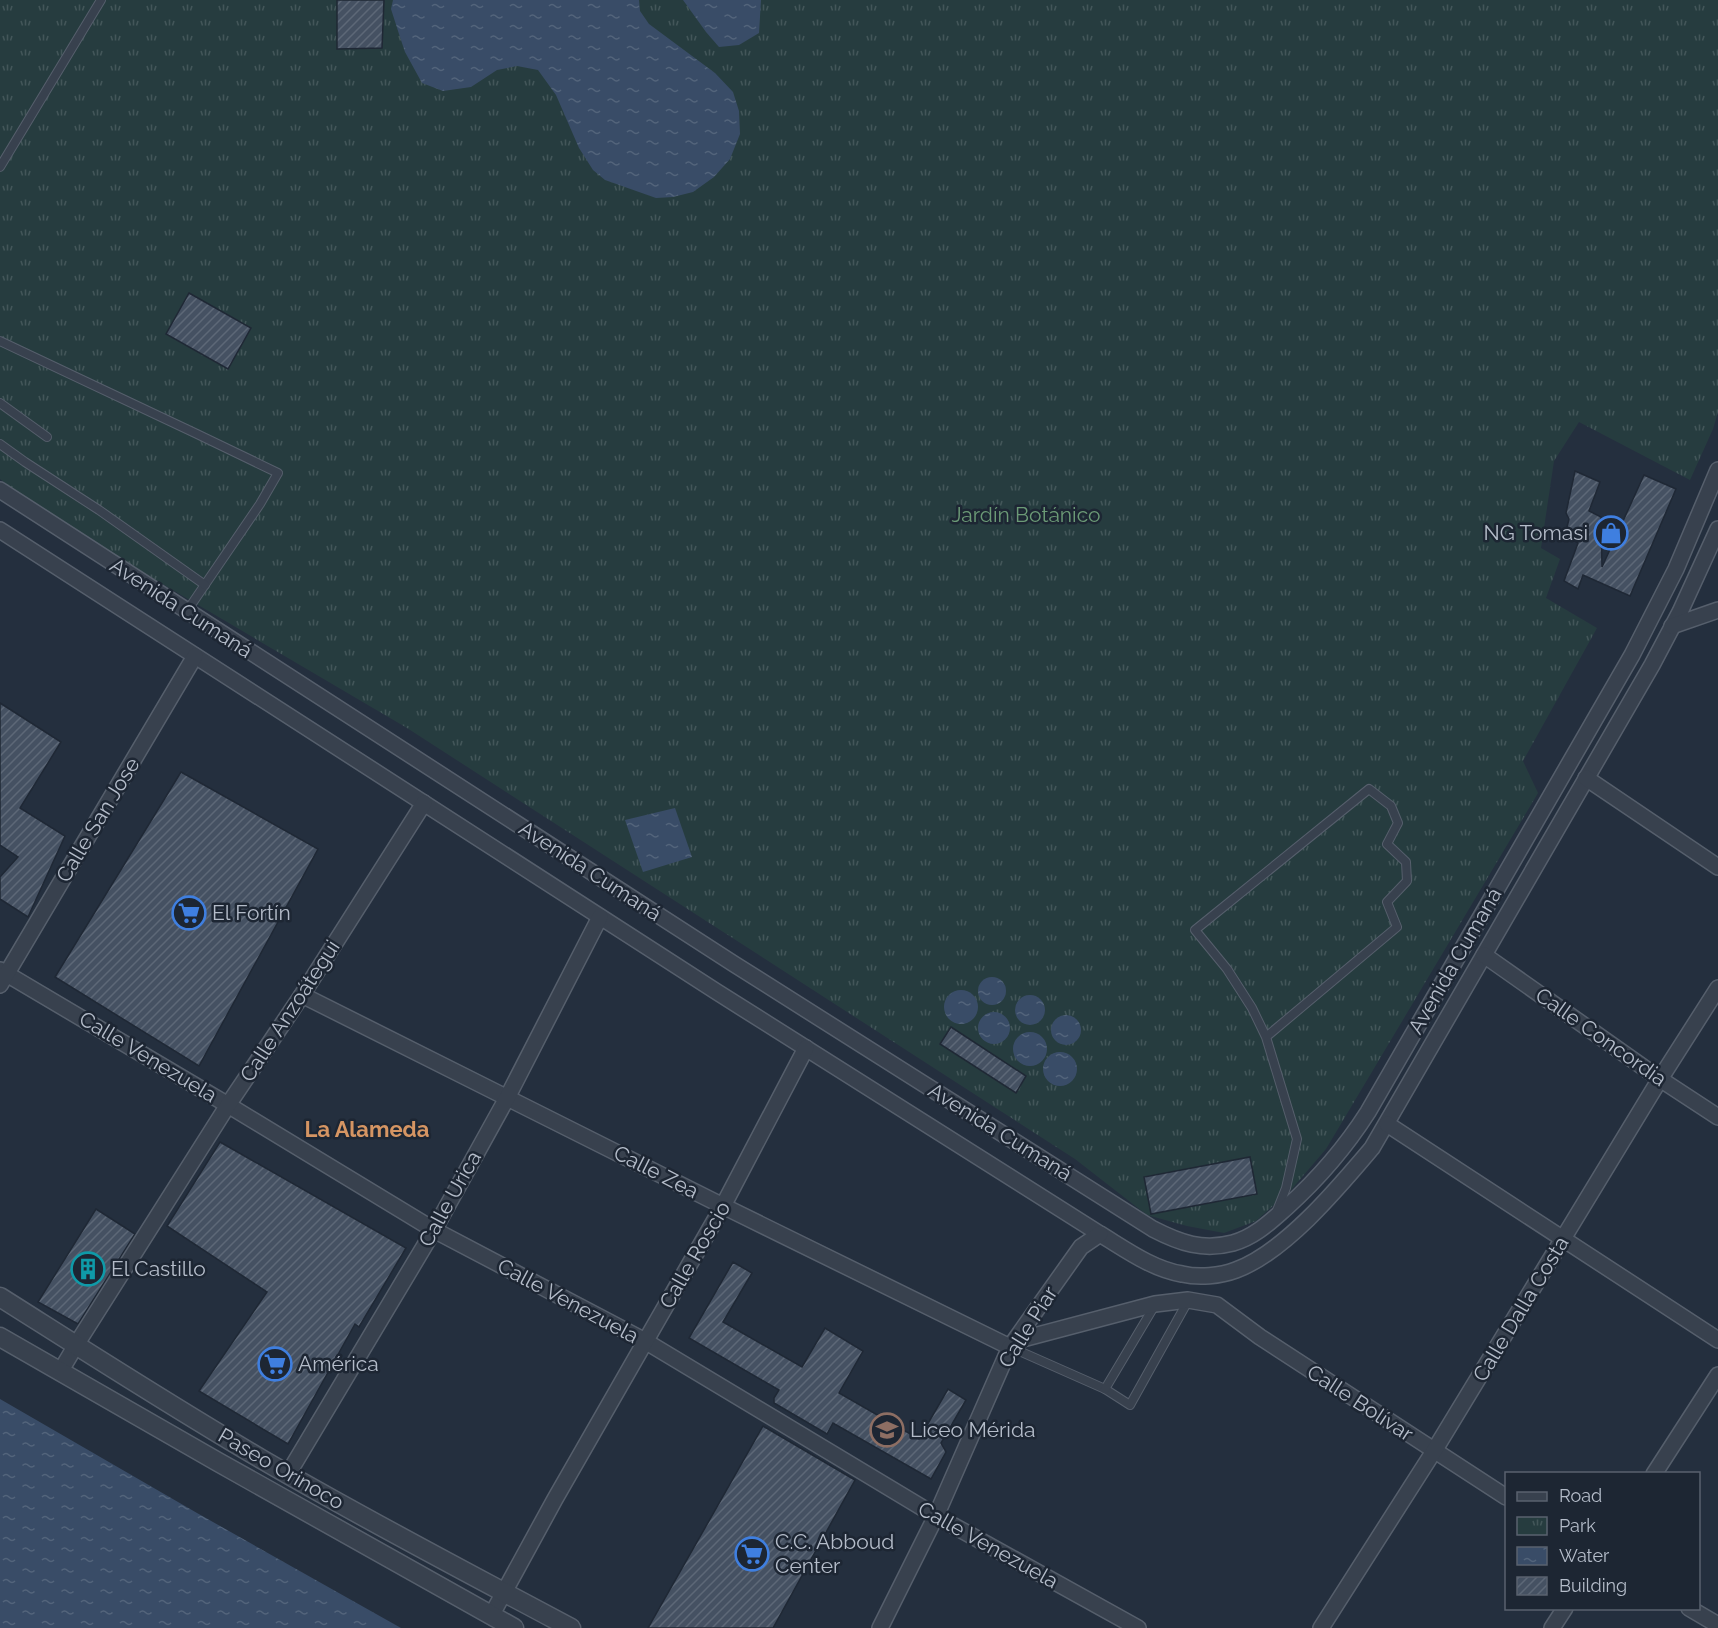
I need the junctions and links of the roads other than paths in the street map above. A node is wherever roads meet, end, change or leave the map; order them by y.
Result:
1 (101, 0) edge
2 (0, 167) edge
3 (0, 341) edge
4 (0, 403) edge
5 (47, 437) dead end
6 (0, 444) edge
7 (1718, 470) edge
8 (0, 490) edge
9 (1718, 529) edge
10 (0, 530) edge
11 (1714, 549) edge
12 (205, 585) junction
13 (1718, 610) edge
14 (187, 611) junction
15 (1672, 626) junction
16 (195, 656) junction
17 (1586, 778) junction
18 (424, 803) junction
19 (1718, 867) edge
20 (600, 916) junction
21 (1484, 955) junction
22 (2, 976) edge
23 (1718, 988) edge
24 (302, 995) junction
25 (1266, 1037) junction
26 (806, 1048) junction
27 (1660, 1079) junction
28 (507, 1098) junction
29 (228, 1105) junction
30 (1718, 1117) edge
31 (1387, 1124) junction
32 (723, 1206) junction
33 (1273, 1219) junction
34 (434, 1230) junction
35 (1100, 1234) junction
36 (1563, 1239) junction
37 (0, 1297) edge
38 (1188, 1300) junction
39 (1155, 1304) junction
40 (0, 1337) edge
41 (1718, 1340) edge
42 (645, 1341) junction
43 (1013, 1344) junction
44 (76, 1345) junction
45 (60, 1372) junction
46 (1718, 1375) edge
47 (1105, 1389) junction
48 (1434, 1451) junction
49 (1655, 1472) edge
50 (288, 1474) junction
51 (1505, 1496) edge
52 (936, 1516) junction
53 (505, 1593) junction
54 (1564, 1610) edge
55 (1692, 1610) edge
56 (491, 1616) junction
57 (1718, 1625) edge
58 (513, 1628) edge
59 (571, 1628) edge
60 (880, 1628) edge
61 (1138, 1628) edge
62 (1322, 1628) edge
63 (1552, 1628) edge

1 - 2 lane
3 - 12 lane
4 - 5 lane
6 - 12 lane
7 - 33 street, Avenida Cumaná
8 - 14 street, Avenida Cumaná
9 - 11 street, Avenida Cumaná
10 - 16 street, Avenida Cumaná
11 - 15 street, Avenida Cumaná
12 - 14 lane
13 - 15 street
14 - 33 street, Avenida Cumaná
15 - 17 street, Avenida Cumaná
16 - 18 street, Avenida Cumaná
16 - 22 street, Calle San Jose
17 - 19 street
17 - 21 street, Avenida Cumaná
18 - 20 street, Avenida Cumaná
18 - 24 street, Calle Anzoátegui
20 - 26 street, Avenida Cumaná
20 - 28 street, Calle Urica
21 - 27 street, Calle Concordia
21 - 31 street, Avenida Cumaná
22 - 29 street, Calle Venezuela
23 - 27 street, Calle Dalla Costa
24 - 28 street, Calle Zea
24 - 29 street, Calle Anzoátegui
25 - 25 lane
25 - 33 lane
26 - 32 street, Calle Roscio
26 - 35 street, Avenida Cumaná
27 - 30 street, Calle Concordia
27 - 36 street, Calle Dalla Costa
28 - 32 street, Calle Zea
28 - 34 street, Calle Urica
29 - 34 street, Calle Venezuela
29 - 44 street, Calle Anzoátegui
31 - 35 street, Avenida Cumaná
31 - 36 street
32 - 42 street, Calle Roscio
32 - 43 street, Calle Zea
34 - 42 street, Calle Venezuela
34 - 50 street, Calle Urica
35 - 43 street, Calle Piar
36 - 41 street
36 - 48 street, Calle Dalla Costa
37 - 44 street, Paseo Orinoco
38 - 39 street
38 - 47 lane
38 - 48 street, Calle Bolívar
39 - 43 street
39 - 47 lane
40 - 45 street, Paseo Orinoco
42 - 52 street, Calle Venezuela
42 - 53 street, Calle Roscio
43 - 47 lane
43 - 52 street, Calle Piar
44 - 45 street, Calle Anzoátegui
44 - 50 street, Paseo Orinoco
45 - 56 street, Paseo Orinoco
46 - 49 street
48 - 51 street, Calle Bolívar
48 - 62 street, Calle Dalla Costa
50 - 53 street, Paseo Orinoco
52 - 60 street, Calle Piar
52 - 61 street, Calle Venezuela
53 - 56 street, Calle Roscio
53 - 59 street, Paseo Orinoco
54 - 63 street
55 - 57 street
56 - 58 street, Paseo Orinoco

